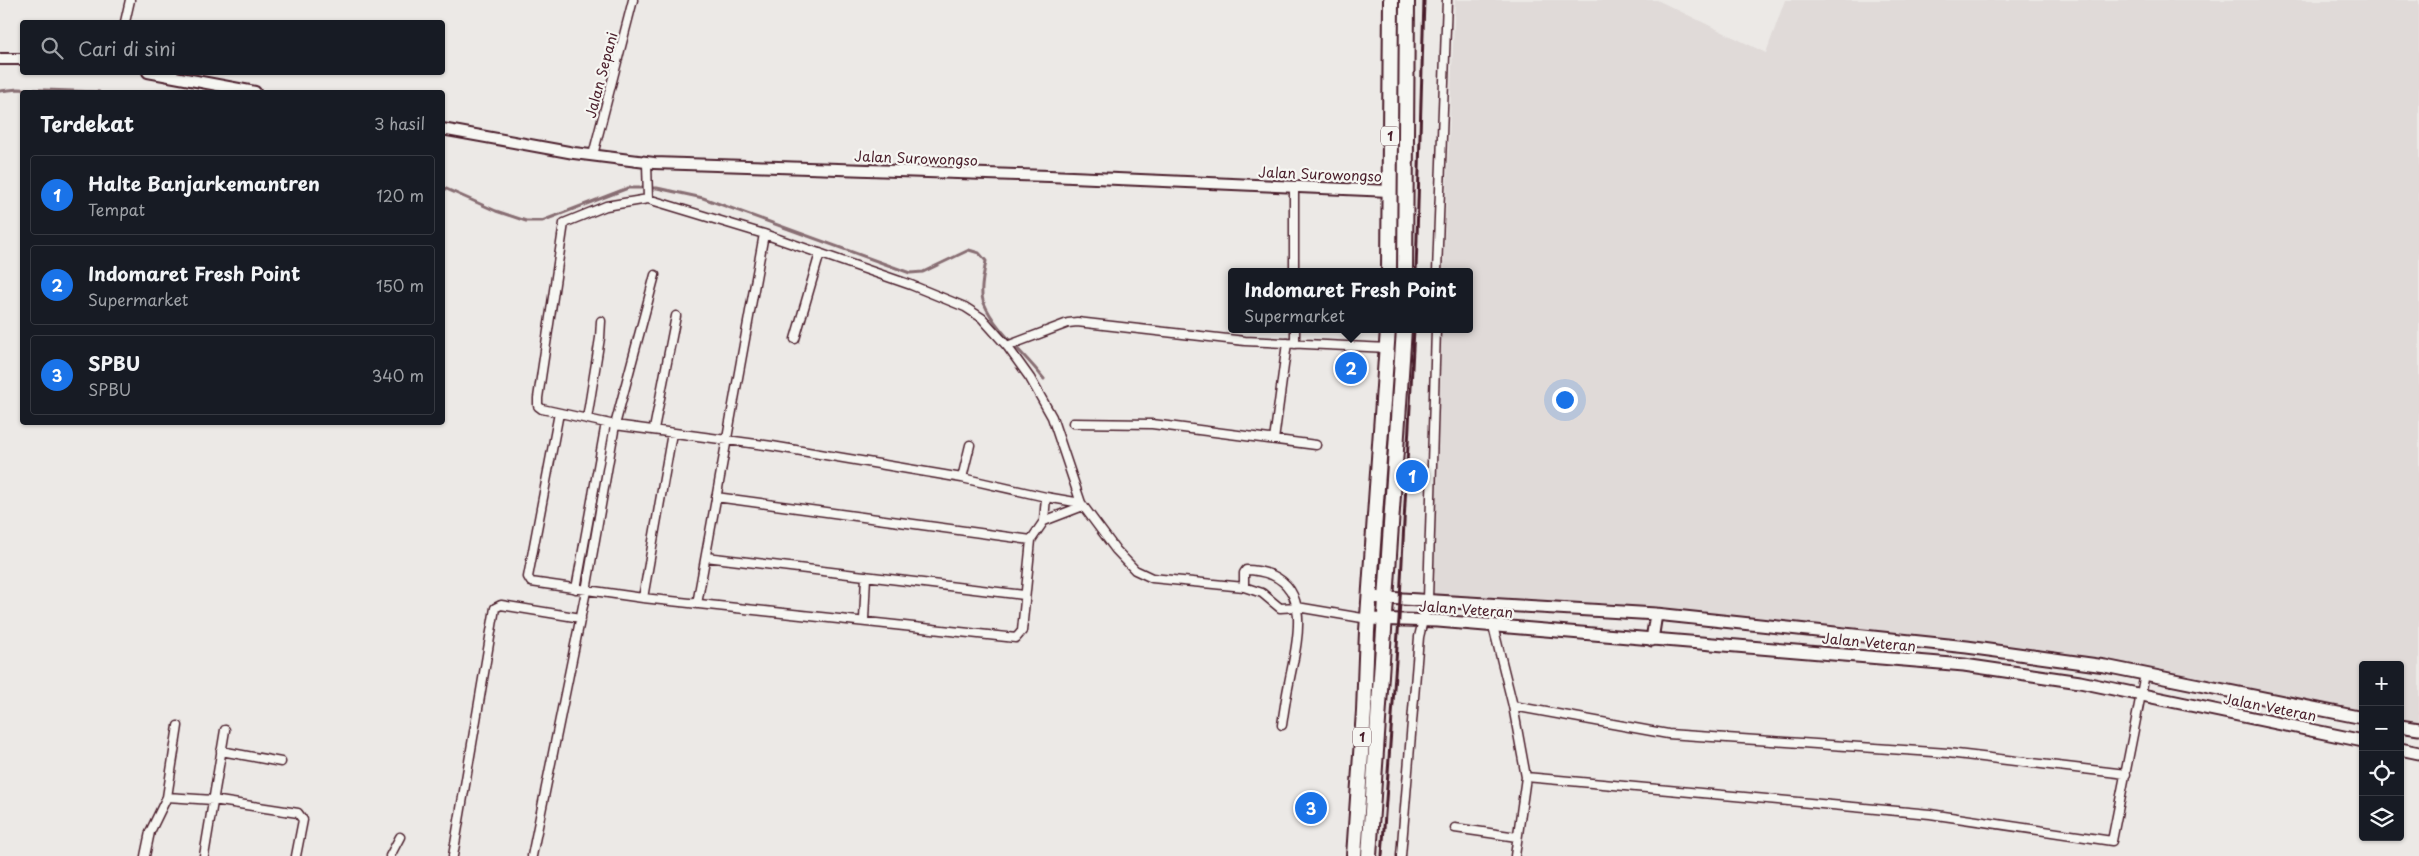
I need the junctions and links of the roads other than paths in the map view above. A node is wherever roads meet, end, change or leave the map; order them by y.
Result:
1 (130, 0) edge
2 (633, 0) edge
3 (1391, 0) edge
4 (1407, 0) edge
5 (1447, 0) edge
6 (125, 20) edge
7 (0, 59) edge
8 (20, 59) edge
9 (164, 75) edge
10 (244, 90) edge
11 (445, 130) edge
12 (592, 155) junction
13 (647, 162) junction
14 (1294, 187) junction
15 (1390, 191) junction
16 (647, 196) junction
17 (764, 234) junction
18 (820, 253) junction
19 (1294, 268) edge
20 (1389, 268) edge
21 (1405, 268) edge
22 (1437, 268) edge
23 (655, 275) dead end
24 (676, 316) dead end
25 (601, 321) dead end
26 (1294, 333) edge
27 (1388, 333) edge
28 (1404, 333) edge
29 (1436, 333) edge
30 (795, 339) dead end
31 (1291, 344) junction
32 (1008, 345) junction
33 (1388, 348) junction
34 (559, 413) junction
35 (587, 419) junction
36 (606, 423) junction
37 (1073, 423) dead end
38 (615, 425) junction
39 (654, 429) junction
40 (672, 433) junction
41 (727, 440) junction
42 (1274, 440) junction
43 (1316, 445) dead end
44 (970, 446) dead end
45 (962, 478) junction
46 (716, 497) junction
47 (1046, 498) junction
48 (1082, 504) junction
49 (1044, 522) junction
50 (1030, 540) junction
51 (706, 557) junction
52 (866, 576) junction
53 (1244, 585) junction
54 (576, 589) junction
55 (586, 591) junction
56 (1024, 595) junction
57 (1369, 597) junction
58 (643, 598) junction
59 (1386, 598) junction
60 (1428, 599) junction
61 (1293, 603) junction
62 (697, 604) junction
63 (1656, 614) junction
64 (581, 618) junction
65 (1368, 619) junction
66 (1384, 619) junction
67 (864, 620) junction
68 (1424, 620) junction
69 (1493, 626) junction
70 (1652, 640) junction
71 (2145, 674) junction
72 (2142, 696) junction
73 (1513, 706) junction
74 (2359, 717) edge
75 (1282, 725) dead end
76 (178, 726) dead end
77 (2404, 727) edge
78 (225, 730) dead end
79 (2419, 730) edge
80 (2359, 740) edge
81 (2404, 750) edge
82 (220, 751) junction
83 (2419, 753) edge
84 (281, 762) dead end
85 (2126, 774) junction
86 (1526, 777) junction
87 (167, 797) junction
88 (212, 800) junction
89 (1455, 828) dead end
90 (400, 837) dead end
91 (1517, 837) junction
92 (145, 856) edge
93 (204, 856) edge
94 (296, 856) edge
95 (390, 856) edge
96 (453, 856) edge
97 (532, 856) edge
98 (1354, 856) edge
99 (1368, 856) edge
100 (1402, 856) edge
101 (1515, 856) edge

1 - 6 street
2 - 12 street, Jalan Sepani
3 - 15 highway, 1
4 - 21 highway, 1
5 - 22 street
7 - 8 street
9 - 10 street
11 - 12 street, Jalan Surowongso
12 - 13 street, Jalan Surowongso
13 - 14 street, Jalan Surowongso
13 - 16 street
14 - 15 street, Jalan Surowongso
14 - 19 street
15 - 20 highway, 1
16 - 17 street
16 - 34 street
17 - 18 street
17 - 41 street
18 - 30 street
18 - 32 street
23 - 38 street
24 - 39 street
25 - 35 street
26 - 31 street
27 - 33 highway, 1
28 - 59 highway, 1
29 - 60 street
31 - 32 street
31 - 33 street
31 - 42 street
32 - 48 street
33 - 57 highway, 1
34 - 35 street
34 - 54 street
35 - 36 street
36 - 38 street
36 - 54 street
37 - 42 street
38 - 39 street
38 - 55 street
39 - 40 street
40 - 41 street
40 - 58 street
41 - 45 street
41 - 46 street
42 - 43 street
44 - 45 street
45 - 47 street
46 - 50 street
46 - 51 street
47 - 48 street
47 - 49 street
48 - 49 street
48 - 53 street
49 - 50 street
50 - 56 street
51 - 52 street
51 - 62 street
52 - 56 street
52 - 67 street
53 - 61 street
53 - 61 street
54 - 55 street
55 - 58 street
55 - 64 street
56 - 67 street
57 - 59 main road, Jalan Veteran
57 - 65 highway, 1
58 - 62 street
59 - 60 main road, Jalan Veteran
59 - 66 highway, 1
60 - 63 main road, Jalan Veteran
60 - 68 street
61 - 65 street
61 - 75 street
62 - 67 street
63 - 70 main road
63 - 71 main road, Jalan Veteran
64 - 96 street
64 - 97 street
65 - 66 main road, Jalan Veteran
65 - 98 highway, 1
66 - 68 main road, Jalan Veteran
66 - 99 highway, 1
68 - 69 main road, Jalan Veteran
68 - 100 street
69 - 70 main road, Jalan Veteran
69 - 73 street
70 - 72 main road, Jalan Veteran
71 - 72 street
71 - 74 main road, Jalan Veteran
72 - 80 main road, Jalan Veteran
72 - 85 street
73 - 85 street
73 - 86 street
76 - 87 street
77 - 79 main road
78 - 82 street
81 - 83 main road
82 - 84 street
82 - 88 street
85 - 86 street
86 - 91 street
87 - 88 street
87 - 92 street
88 - 93 street
88 - 94 street
89 - 91 street
90 - 95 street
91 - 101 street

